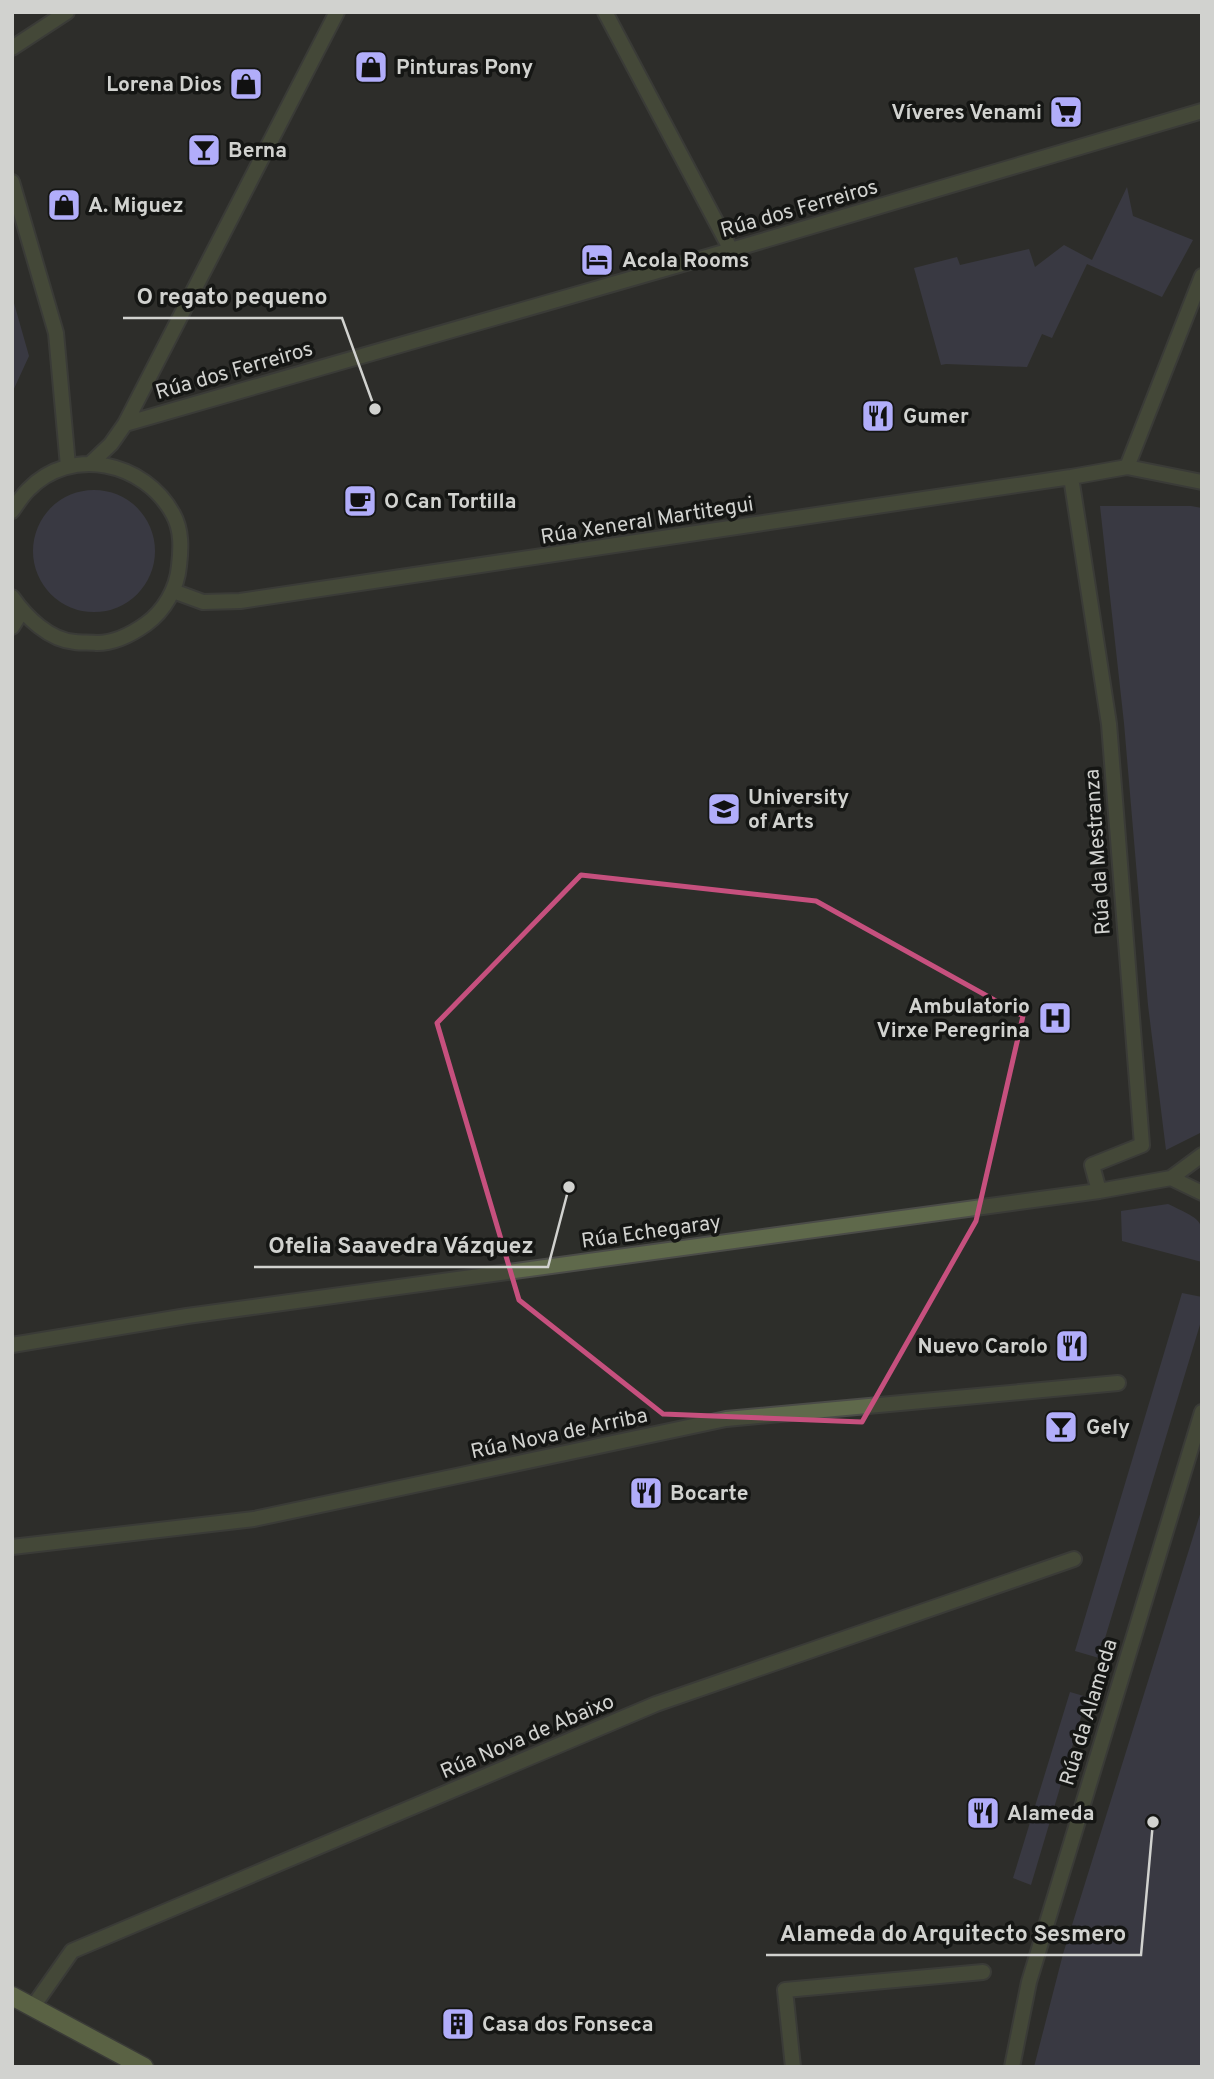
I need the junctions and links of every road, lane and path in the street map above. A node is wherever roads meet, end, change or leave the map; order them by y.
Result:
1 (67, 12) edge
2 (337, 12) edge
3 (605, 12) edge
4 (12, 48) edge
5 (1202, 111) edge
6 (12, 182) edge
7 (731, 250) junction
8 (1202, 276) edge
9 (125, 424) junction
10 (91, 463) junction
11 (68, 466) junction
12 (1127, 467) junction
13 (1072, 477) junction
14 (1202, 482) edge
15 (12, 511) edge
16 (173, 592) junction
17 (12, 597) edge
18 (22, 611) junction
19 (12, 627) edge
20 (1202, 1155) edge
21 (1171, 1178) junction
22 (1098, 1191) junction
23 (1202, 1194) edge
24 (12, 1345) edge
25 (1118, 1383) dead end
26 (1202, 1412) edge
27 (12, 1547) edge
28 (1074, 1559) dead end
29 (983, 1972) dead end
30 (12, 1996) edge
31 (32, 2008) junction
32 (144, 2067) edge
33 (793, 2067) edge
34 (1013, 2067) edge

1 - 4 street
2 - 9 street
3 - 7 street
5 - 7 street, Rúa dos Ferreiros
6 - 11 street
7 - 9 street, Rúa dos Ferreiros
8 - 12 street
9 - 10 street
10 - 11 street
10 - 16 street
11 - 15 street
12 - 13 street, Rúa Xeneral Martitegui
12 - 14 street
13 - 16 street, Rúa Xeneral Martitegui
13 - 22 street, Rúa da Mestranza
16 - 18 street
17 - 18 street
18 - 19 street
20 - 21 street, Rúa Echegaray
21 - 22 street, Rúa Echegaray
21 - 23 street
22 - 24 street, Rúa Echegaray
25 - 27 street, Rúa Nova de Arriba
26 - 34 street, Rúa da Alameda
28 - 31 street, Rúa Nova de Abaixo
29 - 33 street
30 - 31 main road
31 - 32 main road

